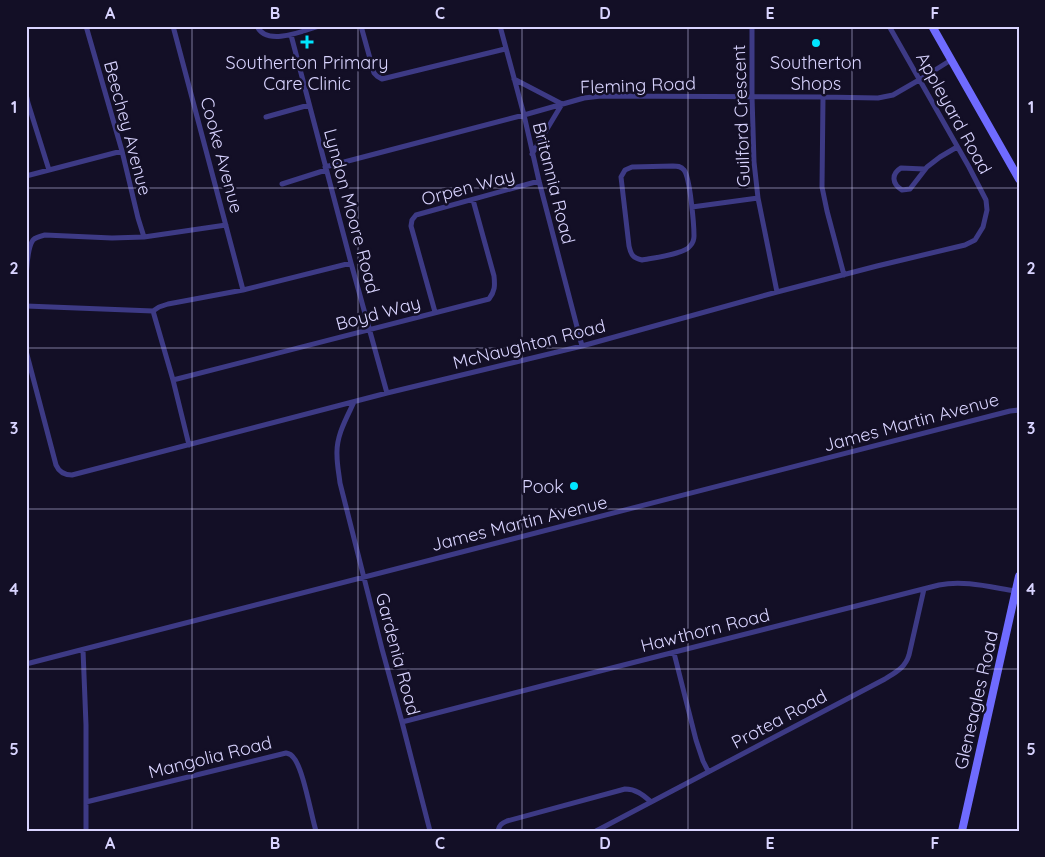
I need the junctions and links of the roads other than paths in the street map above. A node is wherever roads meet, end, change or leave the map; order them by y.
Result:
1 (86, 26) edge
2 (173, 26) edge
3 (257, 26) edge
4 (319, 26) edge
5 (361, 26) edge
6 (500, 26) edge
7 (752, 26) edge
8 (889, 26) edge
9 (932, 26) edge
10 (291, 35) junction
11 (505, 49) junction
12 (951, 60) junction
13 (514, 79) junction
14 (920, 80) junction
15 (26, 94) edge
16 (823, 96) junction
17 (752, 97) junction
18 (27, 103) edge
19 (562, 104) junction
20 (309, 105) junction
21 (524, 115) junction
22 (266, 117) dead end
23 (957, 147) junction
24 (122, 151) junction
25 (532, 154) junction
26 (326, 169) junction
27 (48, 170) junction
28 (924, 170) junction
29 (26, 176) edge
30 (1019, 179) edge
31 (539, 182) junction
32 (282, 184) dead end
33 (758, 198) junction
34 (473, 200) junction
35 (692, 207) junction
36 (986, 215) joint
37 (226, 225) junction
38 (144, 237) junction
39 (351, 263) junction
40 (844, 275) junction
41 (26, 277) edge
42 (243, 290) junction
43 (777, 292) junction
44 (26, 306) edge
45 (153, 311) junction
46 (435, 312) junction
47 (370, 330) junction
48 (582, 346) junction
49 (26, 351) edge
50 (173, 380) junction
51 (387, 394) junction
52 (354, 402) junction
53 (1019, 410) edge
54 (189, 445) junction
55 (1019, 576) edge
56 (364, 577) junction
57 (924, 589) junction
58 (1015, 591) junction
59 (83, 650) junction
60 (674, 653) junction
61 (26, 664) edge
62 (402, 722) junction
63 (708, 771) junction
64 (86, 802) junction
65 (650, 802) junction
66 (86, 831) edge
67 (316, 831) edge
68 (430, 831) edge
69 (498, 831) edge
70 (596, 831) edge
71 (962, 831) edge

1 - 24 street, Beechey Avenue
2 - 37 street, Cooke Avenue
3 - 10 street
4 - 10 street
5 - 11 street
6 - 11 street, Britannia Road
7 - 17 street, Guilford Crescent
8 - 14 street, Appleyard Road
9 - 12 street
10 - 20 street, Lyndon Moore Road
11 - 13 street, Britannia Road
12 - 14 street, Fleming Road
12 - 30 street
13 - 19 street
13 - 21 street, Britannia Road
14 - 16 street, Fleming Road
14 - 23 street, Appleyard Road
15 - 18 street
16 - 17 street, Fleming Road
16 - 40 street
17 - 19 street, Fleming Road
17 - 33 street, Guilford Crescent
18 - 27 street
19 - 21 street, Fleming Road
19 - 25 street
20 - 22 street
20 - 26 street, Lyndon Moore Road
21 - 25 street, Britannia Road
21 - 26 street, Fleming Road
23 - 28 street
23 - 36 street, Appleyard Road
24 - 27 street
24 - 38 street, Beechey Avenue
25 - 31 street, Britannia Road
26 - 32 street, Fleming Road
26 - 39 street, Lyndon Moore Road
27 - 29 street
28 - 28 street
31 - 34 street, Orpen Way
31 - 48 street, Britannia Road
33 - 35 street
33 - 43 street, Guilford Crescent
34 - 46 street, Boyd Way
34 - 46 street, Orpen Way
35 - 35 street
36 - 40 street, McNaughton Road
37 - 38 street
37 - 42 street, Cooke Avenue
38 - 41 street
39 - 42 street
39 - 47 street, Lyndon Moore Road
40 - 43 street, McNaughton Road
42 - 45 street
43 - 48 street, McNaughton Road
44 - 45 street
45 - 50 street
46 - 47 street, Boyd Way
47 - 50 street, Boyd Way
47 - 51 street, Lyndon Moore Road
48 - 51 street, McNaughton Road
49 - 54 street, McNaughton Road
50 - 54 street
51 - 52 street, McNaughton Road
52 - 54 street, McNaughton Road
52 - 56 street, Gardenia Road
53 - 56 street, James Martin Avenue
55 - 58 street, Gleneagles Road
56 - 59 street, James Martin Avenue
56 - 62 street, Gardenia Road
57 - 58 street, Hawthorn Road
57 - 60 street, Hawthorn Road
57 - 63 street, Protea Road
58 - 71 street, Gleneagles Road
59 - 61 street, James Martin Avenue
59 - 64 street
60 - 62 street, Hawthorn Road
60 - 63 street
62 - 68 street, Gardenia Road
63 - 65 street, Protea Road
64 - 66 street
64 - 67 street, Mangolia Road
65 - 69 street
65 - 70 street, Protea Road

